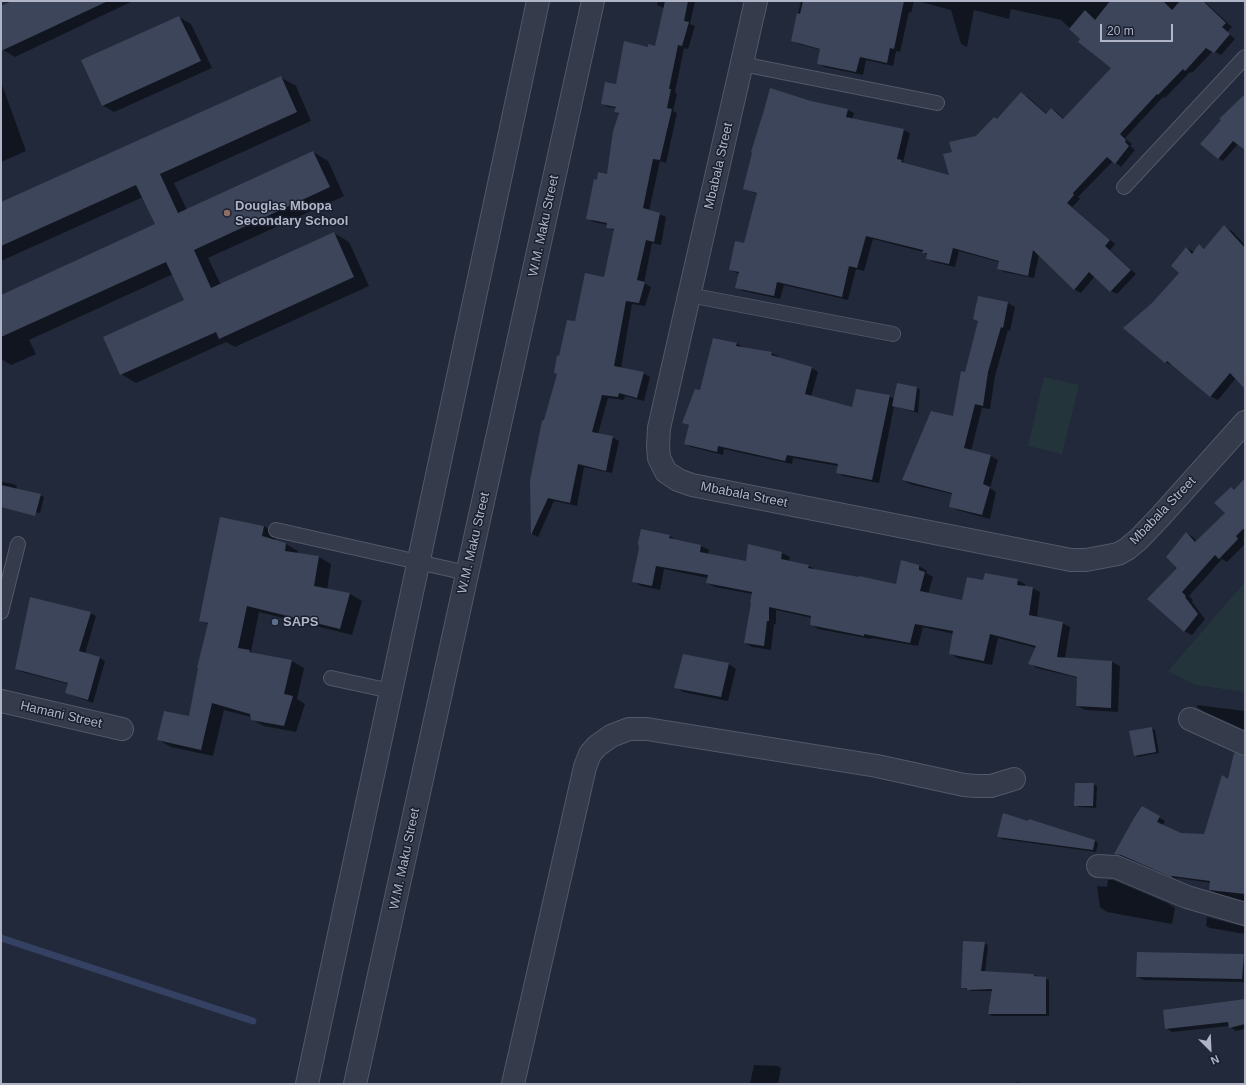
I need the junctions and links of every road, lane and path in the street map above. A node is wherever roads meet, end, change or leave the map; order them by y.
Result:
1 (538, 1) edge
2 (593, 1) edge
3 (756, 1) edge
4 (1245, 57) edge
5 (742, 64) junction
6 (937, 103) dead end
7 (1124, 188) dead end
8 (689, 295) junction
9 (893, 334) dead end
10 (1245, 422) edge
11 (276, 530) dead end
12 (18, 544) dead end
13 (419, 563) junction
14 (467, 573) junction
15 (1, 612) edge
16 (331, 678) dead end
17 (391, 691) junction
18 (1, 701) edge
19 (1190, 719) dead end
20 (122, 730) dead end
21 (1245, 744) edge
22 (1014, 779) dead end
23 (1098, 866) dead end
24 (1245, 914) edge
25 (307, 1084) edge
26 (355, 1084) edge
27 (513, 1084) edge

1 - 13 street
2 - 14 street, W.M. Maku Street
3 - 5 street, Mbabala Street
4 - 7 lane
5 - 6 lane
5 - 8 street, Mbabala Street
8 - 9 lane
8 - 10 street, Mbabala Street
11 - 13 lane
12 - 15 lane
13 - 14 lane
13 - 17 street
14 - 26 street, W.M. Maku Street
16 - 17 lane
17 - 25 street
18 - 20 street, Hamani Street
19 - 21 street
22 - 27 street
23 - 24 street

